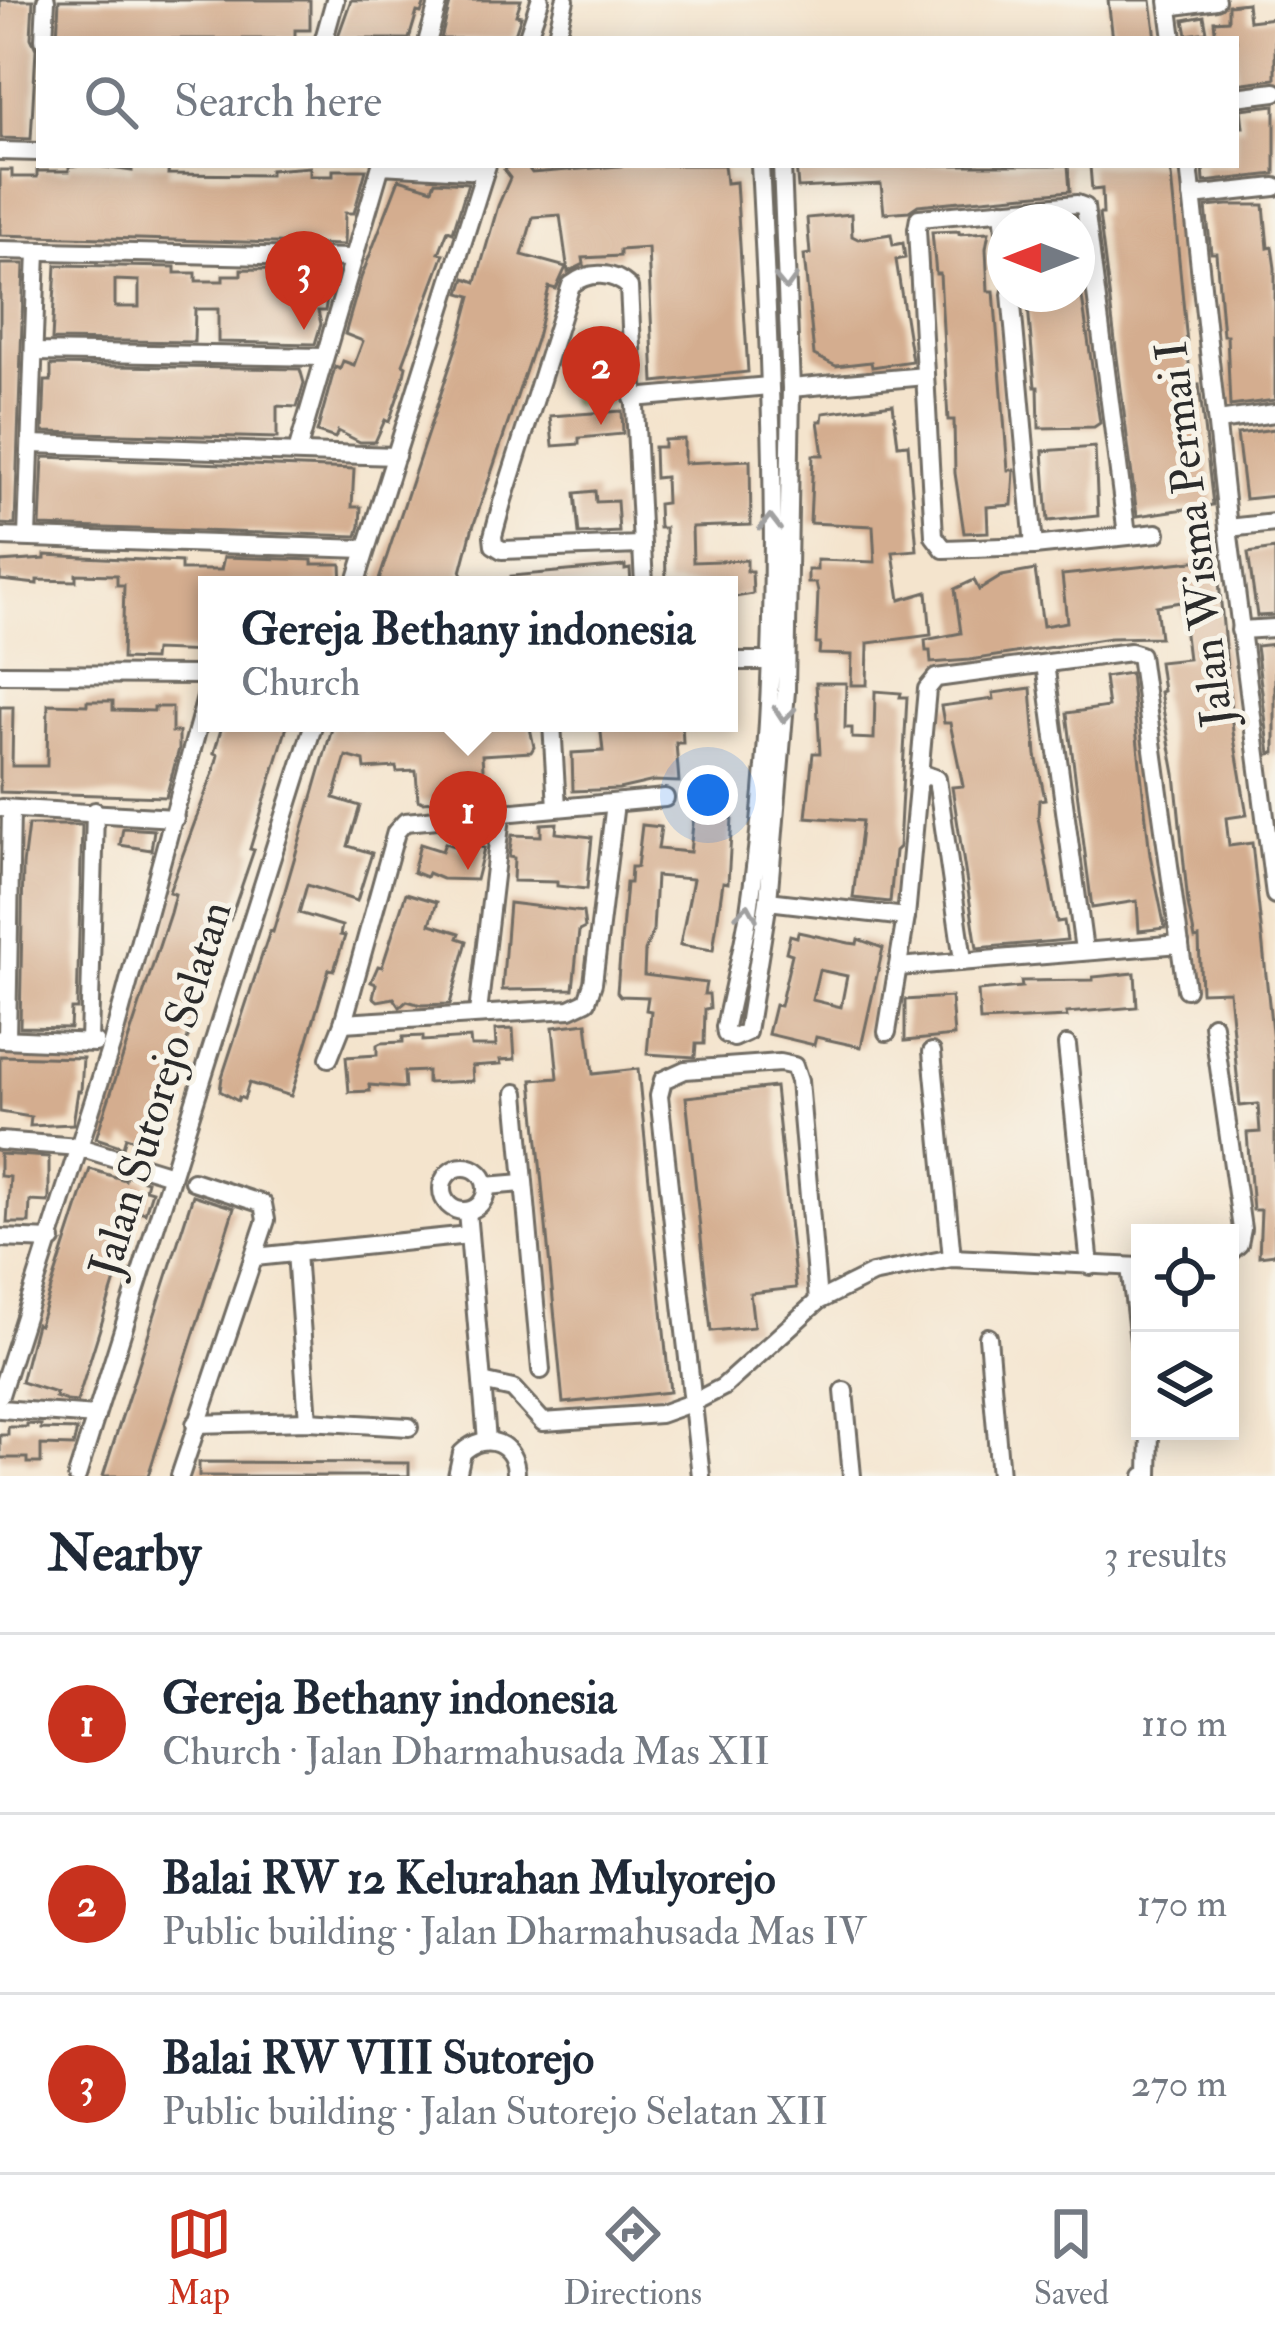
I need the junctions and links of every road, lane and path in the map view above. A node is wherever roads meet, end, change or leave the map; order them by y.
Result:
1 (46, 0) edge
2 (334, 0) edge
3 (439, 0) edge
4 (540, 0) edge
5 (565, 0) edge
6 (1216, 0) edge
7 (1168, 4) edge
8 (44, 36) edge
9 (325, 36) edge
10 (429, 36) edge
11 (528, 36) edge
12 (557, 36) edge
13 (1173, 36) edge
14 (1275, 92) edge
15 (1239, 98) edge
16 (0, 151) edge
17 (36, 152) edge
18 (381, 168) edge
19 (486, 168) edge
20 (760, 168) edge
21 (782, 168) edge
22 (1189, 168) edge
23 (1275, 187) edge
24 (1192, 196) junction
25 (987, 211) edge
26 (0, 250) edge
27 (38, 251) junction
28 (352, 258) junction
29 (1095, 285) edge
30 (1013, 312) edge
31 (34, 352) junction
32 (322, 357) junction
33 (926, 376) junction
34 (769, 386) junction
35 (791, 388) junction
36 (633, 398) junction
37 (1275, 413) edge
38 (1218, 421) junction
39 (31, 444) junction
40 (297, 452) junction
41 (396, 456) junction
42 (1275, 523) edge
43 (1228, 528) junction
44 (1157, 532) dead end
45 (1127, 535) junction
46 (27, 537) junction
47 (0, 538) edge
48 (640, 545) junction
49 (1034, 546) junction
50 (366, 549) junction
51 (358, 576) edge
52 (643, 576) edge
53 (1275, 628) edge
54 (1240, 630) junction
55 (738, 661) edge
56 (778, 661) junction
57 (1045, 664) junction
58 (0, 674) edge
59 (198, 675) edge
60 (198, 729) edge
61 (311, 732) edge
62 (553, 732) edge
63 (918, 782) junction
64 (665, 798) dead end
65 (615, 803) junction
66 (557, 807) junction
67 (5, 808) edge
68 (95, 811) junction
69 (500, 816) junction
70 (175, 818) junction
71 (1275, 895) edge
72 (768, 901) junction
73 (906, 917) junction
74 (1180, 944) junction
75 (1084, 950) junction
76 (963, 960) junction
77 (898, 967) junction
78 (1186, 989) dead end
79 (478, 1013) junction
80 (343, 1023) junction
81 (1213, 1025) dead end
82 (887, 1032) dead end
83 (3, 1039) edge
84 (89, 1042) junction
85 (112, 1043) junction
86 (1067, 1045) dead end
87 (932, 1052) dead end
88 (329, 1058) dead end
89 (516, 1093) dead end
90 (0, 1141) edge
91 (79, 1147) junction
92 (171, 1175) junction
93 (193, 1181) dead end
94 (524, 1183) junction
95 (486, 1186) junction
96 (467, 1211) junction
97 (469, 1235) junction
98 (1239, 1237) edge
99 (0, 1238) edge
100 (52, 1240) junction
101 (296, 1252) junction
102 (255, 1257) junction
103 (952, 1258) junction
104 (1090, 1266) junction
105 (1131, 1267) edge
106 (818, 1301) junction
107 (988, 1337) dead end
108 (541, 1370) dead end
109 (482, 1382) junction
110 (844, 1391) dead end
111 (0, 1395) edge
112 (694, 1402) junction
113 (0, 1409) edge
114 (96, 1416) junction
115 (308, 1420) junction
116 (195, 1424) junction
117 (409, 1427) dead end
118 (487, 1440) junction
119 (1150, 1440) edge
120 (77, 1476) edge
121 (180, 1476) edge
122 (458, 1476) edge
123 (516, 1476) edge
124 (701, 1476) edge
125 (852, 1476) edge
126 (1000, 1476) edge
127 (1144, 1476) edge

1 - 8 street
2 - 9 street
3 - 10 street
4 - 11 street
5 - 12 street
6 - 7 street
7 - 13 street
14 - 15 street
16 - 17 street
18 - 28 street
19 - 41 street
20 - 34 street
21 -> 35 street
22 - 24 street, Jalan Wisma Permai I
23 - 24 street
24 - 38 street, Jalan Wisma Permai I
25 - 33 street
26 - 27 street
27 - 28 street
27 - 31 street
28 - 32 street
29 - 45 street
30 - 49 street
31 - 32 street
31 - 39 street
32 - 40 street
33 - 35 street
33 - 49 street
34 - 36 street
56 -> 34 street
35 - 56 street
36 - 48 street
36 - 48 street
37 - 38 street
38 - 43 street, Jalan Wisma Permai I
39 - 40 street
39 - 46 street
40 - 41 street
41 - 50 street
42 - 43 street
43 - 54 street, Jalan Wisma Permai I
44 - 45 street
45 - 49 street
46 - 47 street
46 - 50 street
48 - 52 street
50 - 51 street
53 - 54 street
54 - 71 street, Jalan Wisma Permai I
55 - 56 street
56 -> 72 street
72 -> 56 street
57 - 63 street
57 - 74 street
57 - 75 street
58 - 59 street
60 - 70 street
61 - 92 street, Jalan Sutorejo Selatan
62 - 66 street
63 - 73 street
63 - 76 street
64 - 65 street
65 - 66 street
65 - 79 street
66 - 69 street
67 - 68 street
67 - 83 street
68 - 70 street
68 - 84 street
69 - 79 street
69 - 80 street
70 - 85 street
72 - 73 street
73 - 77 street
74 - 75 street
74 - 78 street
75 - 76 street
76 - 77 street
77 - 82 street
79 - 80 street
80 - 88 street
81 - 98 street
83 - 84 street
84 - 85 street
85 - 91 street
86 - 104 street
87 - 103 street
89 - 94 street
90 - 91 street
91 - 92 street
91 - 100 street
92 - 114 street, Jalan Sutorejo Selatan
93 - 102 street
94 - 95 street
94 - 108 street
95 - 96 street
95 - 96 street
96 - 97 street
97 - 101 street
97 - 109 street
99 - 100 street
100 - 111 street
101 - 102 street
101 - 115 street
102 - 116 street
103 - 104 street
103 - 106 street
104 - 105 street
106 - 112 street
106 - 112 street
107 - 126 street
109 - 112 street
109 - 118 street
110 - 125 street
112 - 124 street
113 - 114 street
114 - 120 street, Jalan Sutorejo Selatan
115 - 116 street
115 - 117 street
116 - 121 street
118 - 122 street
118 - 123 street
119 - 127 street

